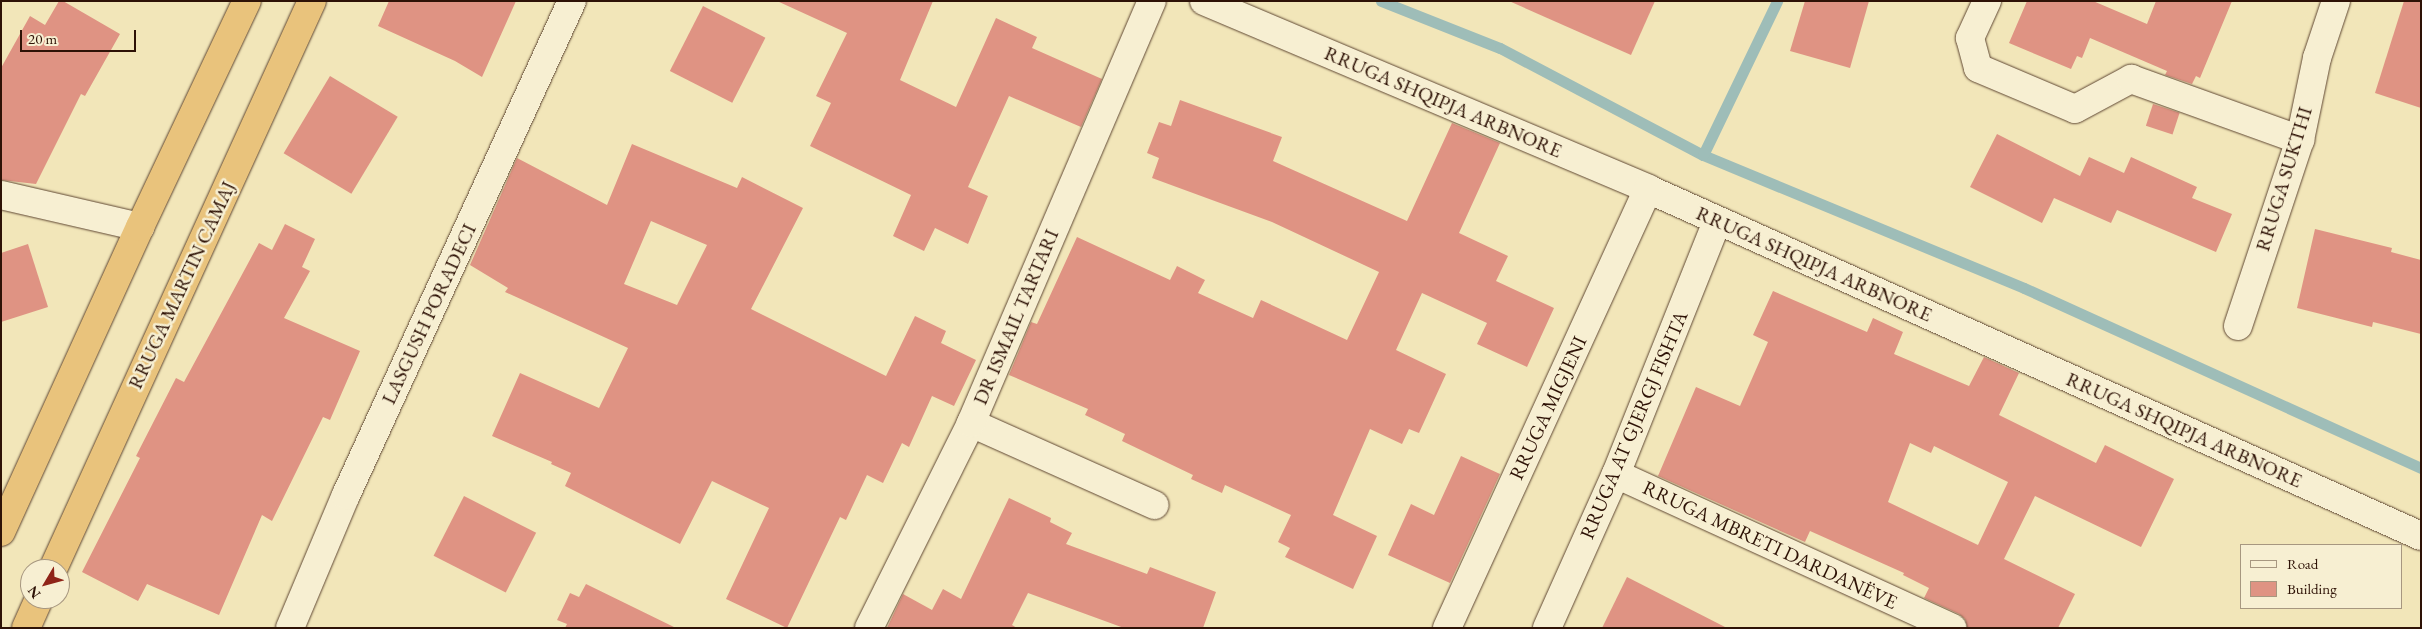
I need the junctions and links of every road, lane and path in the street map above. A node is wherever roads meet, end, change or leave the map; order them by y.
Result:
1 (246, 1) edge
2 (312, 1) edge
3 (572, 1) edge
4 (1152, 1) edge
5 (1204, 1) edge
6 (1987, 1) edge
7 (2336, 1) edge
8 (2300, 140) junction
9 (1648, 189) junction
10 (1, 195) edge
11 (1717, 221) junction
12 (140, 227) junction
13 (2238, 326) dead end
14 (971, 423) junction
15 (1616, 474) junction
16 (1154, 505) dead end
17 (1, 532) edge
18 (2421, 536) edge
19 (58, 559) edge
20 (35, 609) edge
21 (26, 628) edge
22 (290, 628) edge
23 (869, 628) edge
24 (1447, 628) edge
25 (1547, 628) edge
26 (1952, 628) edge

1 - 12 highway
2 - 19 highway, RRUGA MARTIN CAMAJ
3 - 22 street, LASGUSH PORADECI
4 - 14 street, DR ISMAIL TARTARI
5 - 9 street, RRUGA SHQIPJA ARBNORE
6 - 8 street
7 - 8 street, RRUGA SUKTHI
8 - 13 street, RRUGA SUKTHI
9 - 11 street, RRUGA SHQIPJA ARBNORE
9 - 24 street, RRUGA MIGJENI
10 - 12 street
11 - 15 street, RRUGA AT GJERGJ FISHTA
11 - 18 street, RRUGA SHQIPJA ARBNORE
12 - 17 highway
14 - 16 street
14 - 23 street, DR ISMAIL TARTARI
15 - 25 street, RRUGA AT GJERGJ FISHTA
15 - 26 street, RRUGA MBRETI DARDANËVE
20 - 21 highway

